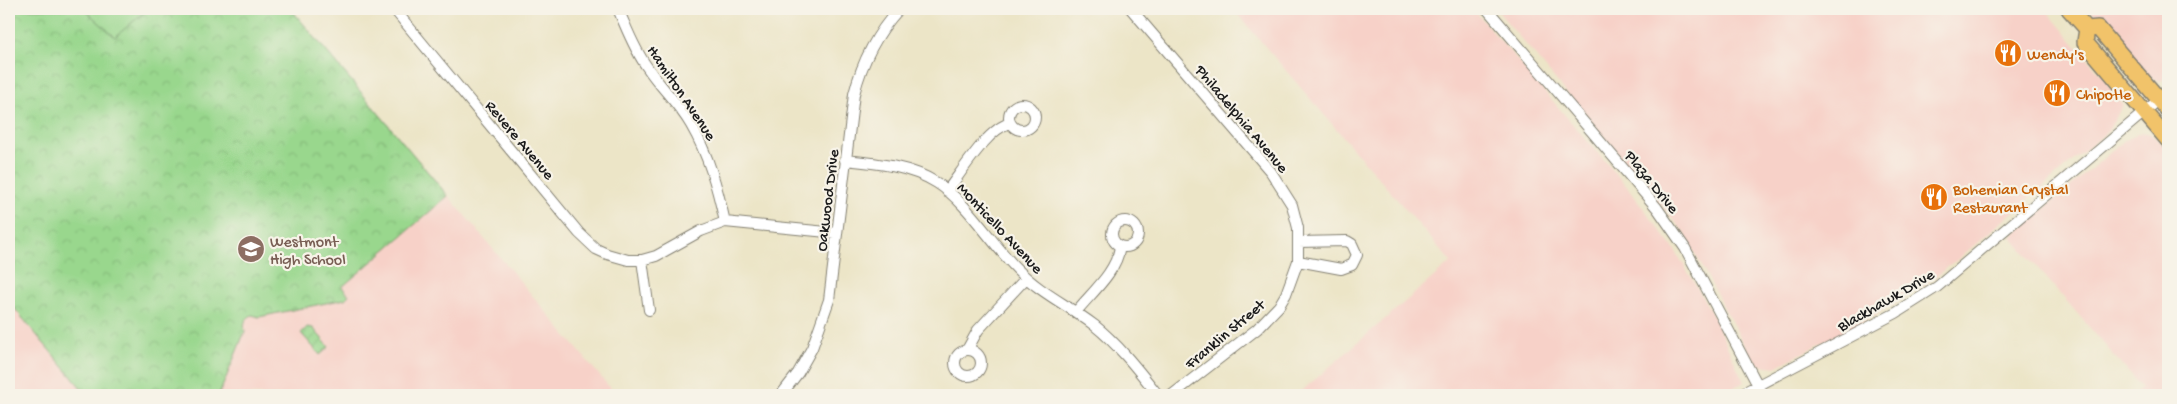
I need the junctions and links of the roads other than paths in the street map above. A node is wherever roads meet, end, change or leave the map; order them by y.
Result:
1 (394, 9) edge
2 (618, 9) edge
3 (899, 9) edge
4 (1131, 9) edge
5 (1486, 9) edge
6 (2069, 9) edge
7 (2087, 29) junction
8 (2165, 101) edge
9 (2144, 114) junction
10 (1010, 123) dead end
11 (2168, 140) edge
12 (845, 160) junction
13 (947, 191) junction
14 (725, 222) junction
15 (837, 234) junction
16 (1298, 242) junction
17 (1120, 246) dead end
18 (642, 260) junction
19 (1298, 261) junction
20 (1026, 278) junction
21 (649, 310) dead end
22 (1076, 312) junction
23 (967, 350) dead end
24 (1760, 390) edge
25 (781, 395) edge
26 (1158, 395) edge
27 (1172, 395) edge
28 (1740, 395) edge

1 - 18 street, Revere Avenue
2 - 14 street, Hamilton Avenue
3 - 12 street, Oakwood Drive
4 - 16 street, Philadelphia Avenue
5 - 24 street, Plaza Drive
6 - 7 main road
7 - 8 main road
7 - 9 main road
8 - 9 street, Blackhawk Drive
9 - 11 main road
9 - 24 street, Blackhawk Drive
10 - 13 street
12 - 13 street, Monticello Avenue
12 - 15 street, Oakwood Drive
13 - 20 street, Monticello Avenue
14 - 15 street, Revere Avenue
14 - 18 street, Revere Avenue
15 - 25 street, Oakwood Drive
16 - 19 street, Philadelphia Avenue
16 - 19 street
17 - 22 street
18 - 21 street
19 - 27 street, Franklin Street
20 - 22 street, Monticello Avenue
20 - 23 street
22 - 26 street, Monticello Avenue
24 - 28 street, Blackhawk Drive

